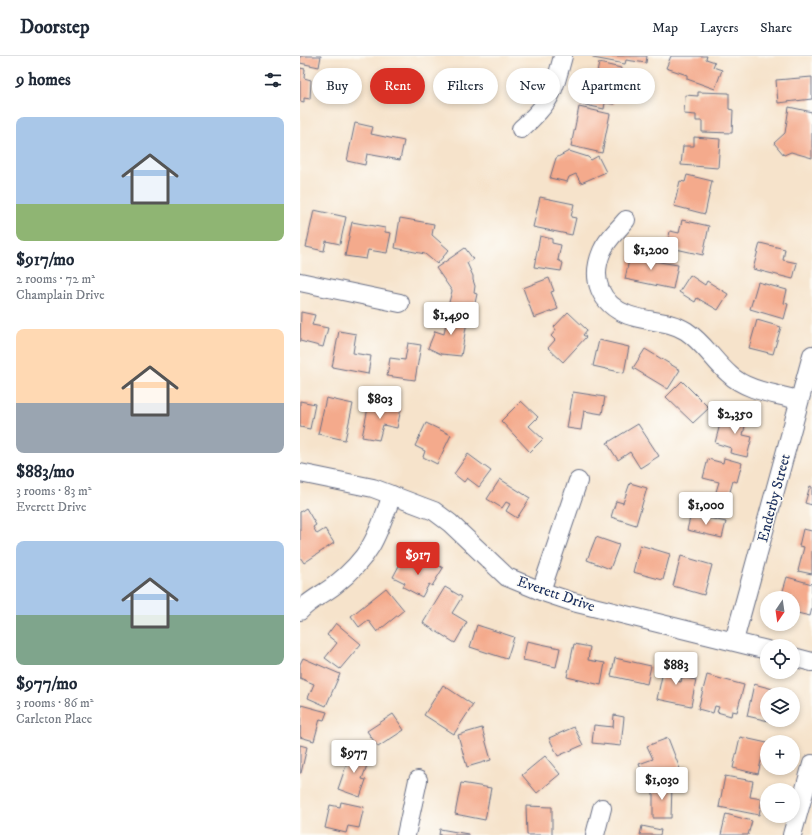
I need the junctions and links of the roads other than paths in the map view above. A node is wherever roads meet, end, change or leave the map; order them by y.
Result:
1 (563, 56) edge
2 (521, 129) dead end
3 (626, 220) dead end
4 (300, 282) edge
5 (400, 303) dead end
6 (812, 355) edge
7 (799, 400) junction
8 (300, 473) edge
9 (578, 481) dead end
10 (392, 495) junction
11 (541, 591) junction
12 (300, 611) edge
13 (734, 641) junction
14 (760, 648) edge
15 (800, 659) edge
16 (812, 662) edge
17 (812, 764) edge
18 (418, 780) dead end
19 (602, 808) dead end
20 (406, 835) edge
21 (595, 835) edge
22 (792, 835) edge

1 - 2 street
3 - 7 street
4 - 5 street
6 - 7 street, Enderby Street
7 - 13 street, Enderby Street
8 - 10 street, Everett Drive
9 - 11 street
10 - 11 street, Everett Drive
10 - 12 street
11 - 13 street, Everett Drive
13 - 14 street, Everett Drive
15 - 16 street
17 - 22 street
18 - 20 street
19 - 21 street

